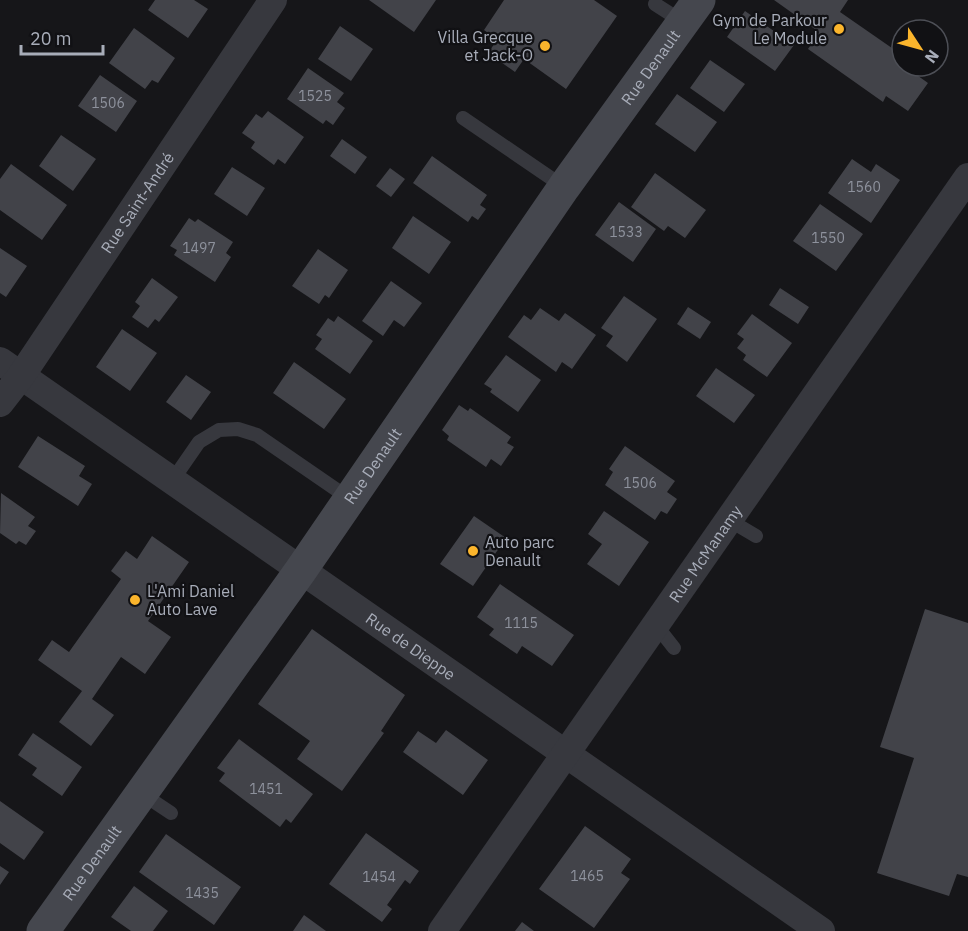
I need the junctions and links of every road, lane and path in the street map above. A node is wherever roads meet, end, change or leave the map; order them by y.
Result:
1 (273, 0) edge
2 (655, 4) dead end
3 (691, 11) edge
4 (463, 118) dead end
5 (968, 177) edge
6 (564, 187) junction
7 (11, 369) edge
8 (0, 403) edge
9 (172, 481) junction
10 (350, 499) junction
11 (729, 520) junction
12 (756, 536) dead end
13 (301, 570) junction
14 (656, 625) junction
15 (674, 648) dead end
16 (565, 754) junction
17 (141, 793) junction
18 (171, 813) dead end
19 (43, 931) edge
20 (442, 931) edge
21 (821, 931) edge

1 - 7 street, Rue Saint-André
2 - 3 lane
3 - 6 main road, Rue Denault
4 - 6 lane
5 - 11 street, Rue McManamy
6 - 10 main road, Rue Denault
7 - 8 street, Rue Saint-André
7 - 9 street, Rue de Dieppe
9 - 10 lane
9 - 13 street, Rue de Dieppe
10 - 13 main road, Rue Denault
11 - 12 lane
11 - 14 street, Rue McManamy
13 - 16 street, Rue de Dieppe
13 - 17 main road, Rue Denault
14 - 15 lane
14 - 16 street, Rue McManamy
16 - 20 street, Rue McManamy
16 - 21 street, Rue de Dieppe
17 - 18 lane
17 - 19 main road, Rue Denault

